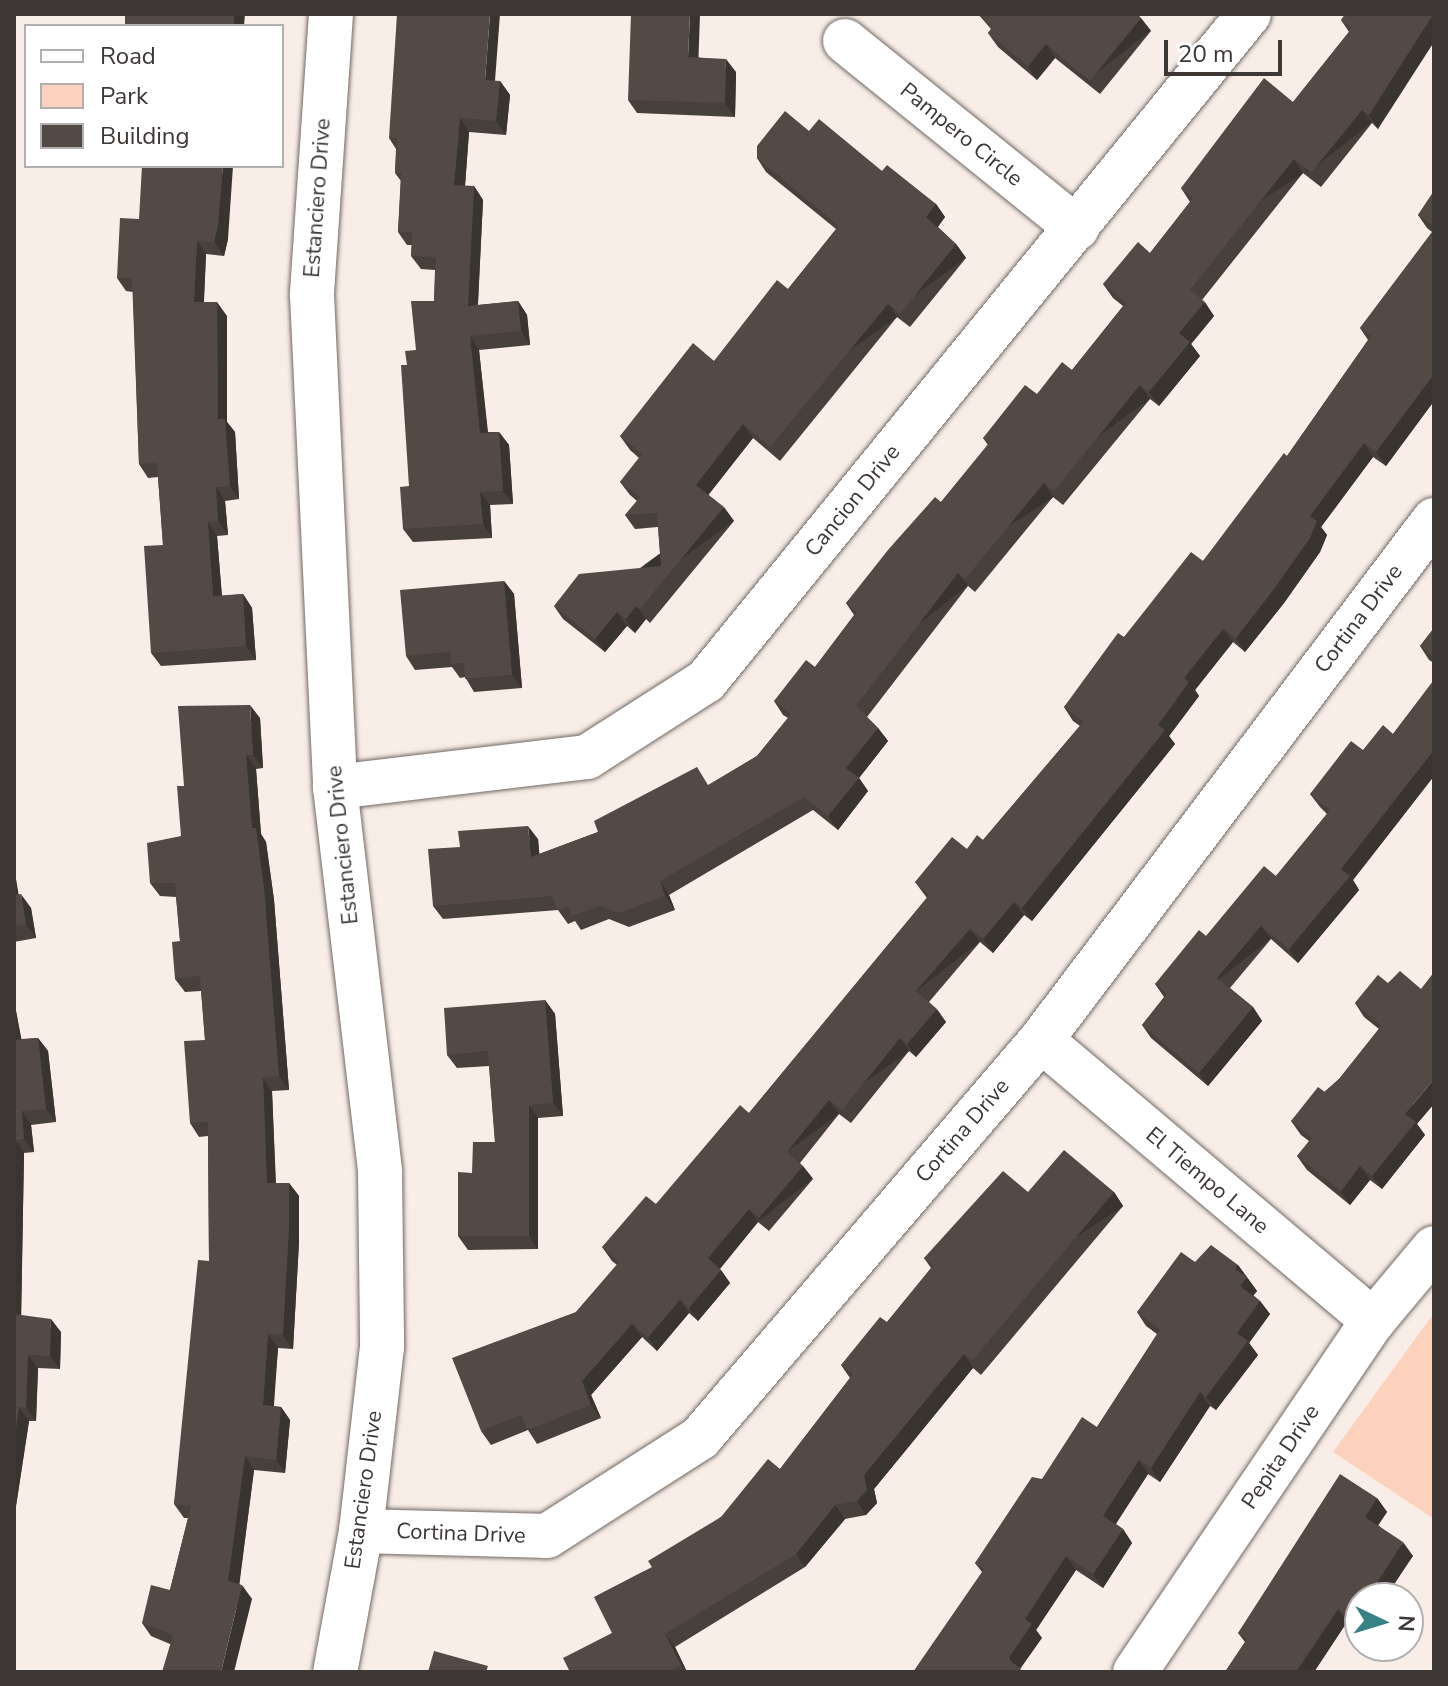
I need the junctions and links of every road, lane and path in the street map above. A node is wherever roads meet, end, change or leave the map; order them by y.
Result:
1 (331, 14) edge
2 (1249, 14) edge
3 (845, 41) dead end
4 (1077, 228) junction
5 (1434, 520) edge
6 (335, 787) junction
7 (1041, 1040) junction
8 (1434, 1248) edge
9 (1373, 1321) junction
10 (361, 1531) junction
11 (335, 1672) edge
12 (1135, 1672) edge

1 - 6 street, Estanciero Drive
2 - 4 street, Cancion Drive
3 - 4 street, Pampero Circle
4 - 6 street, Cancion Drive
5 - 7 street, Cortina Drive
6 - 10 street, Estanciero Drive
7 - 9 street, El Tiempo Lane
7 - 10 street, Cortina Drive
8 - 9 street, Pepita Drive
9 - 12 street, Pepita Drive
10 - 11 street, Estanciero Drive

